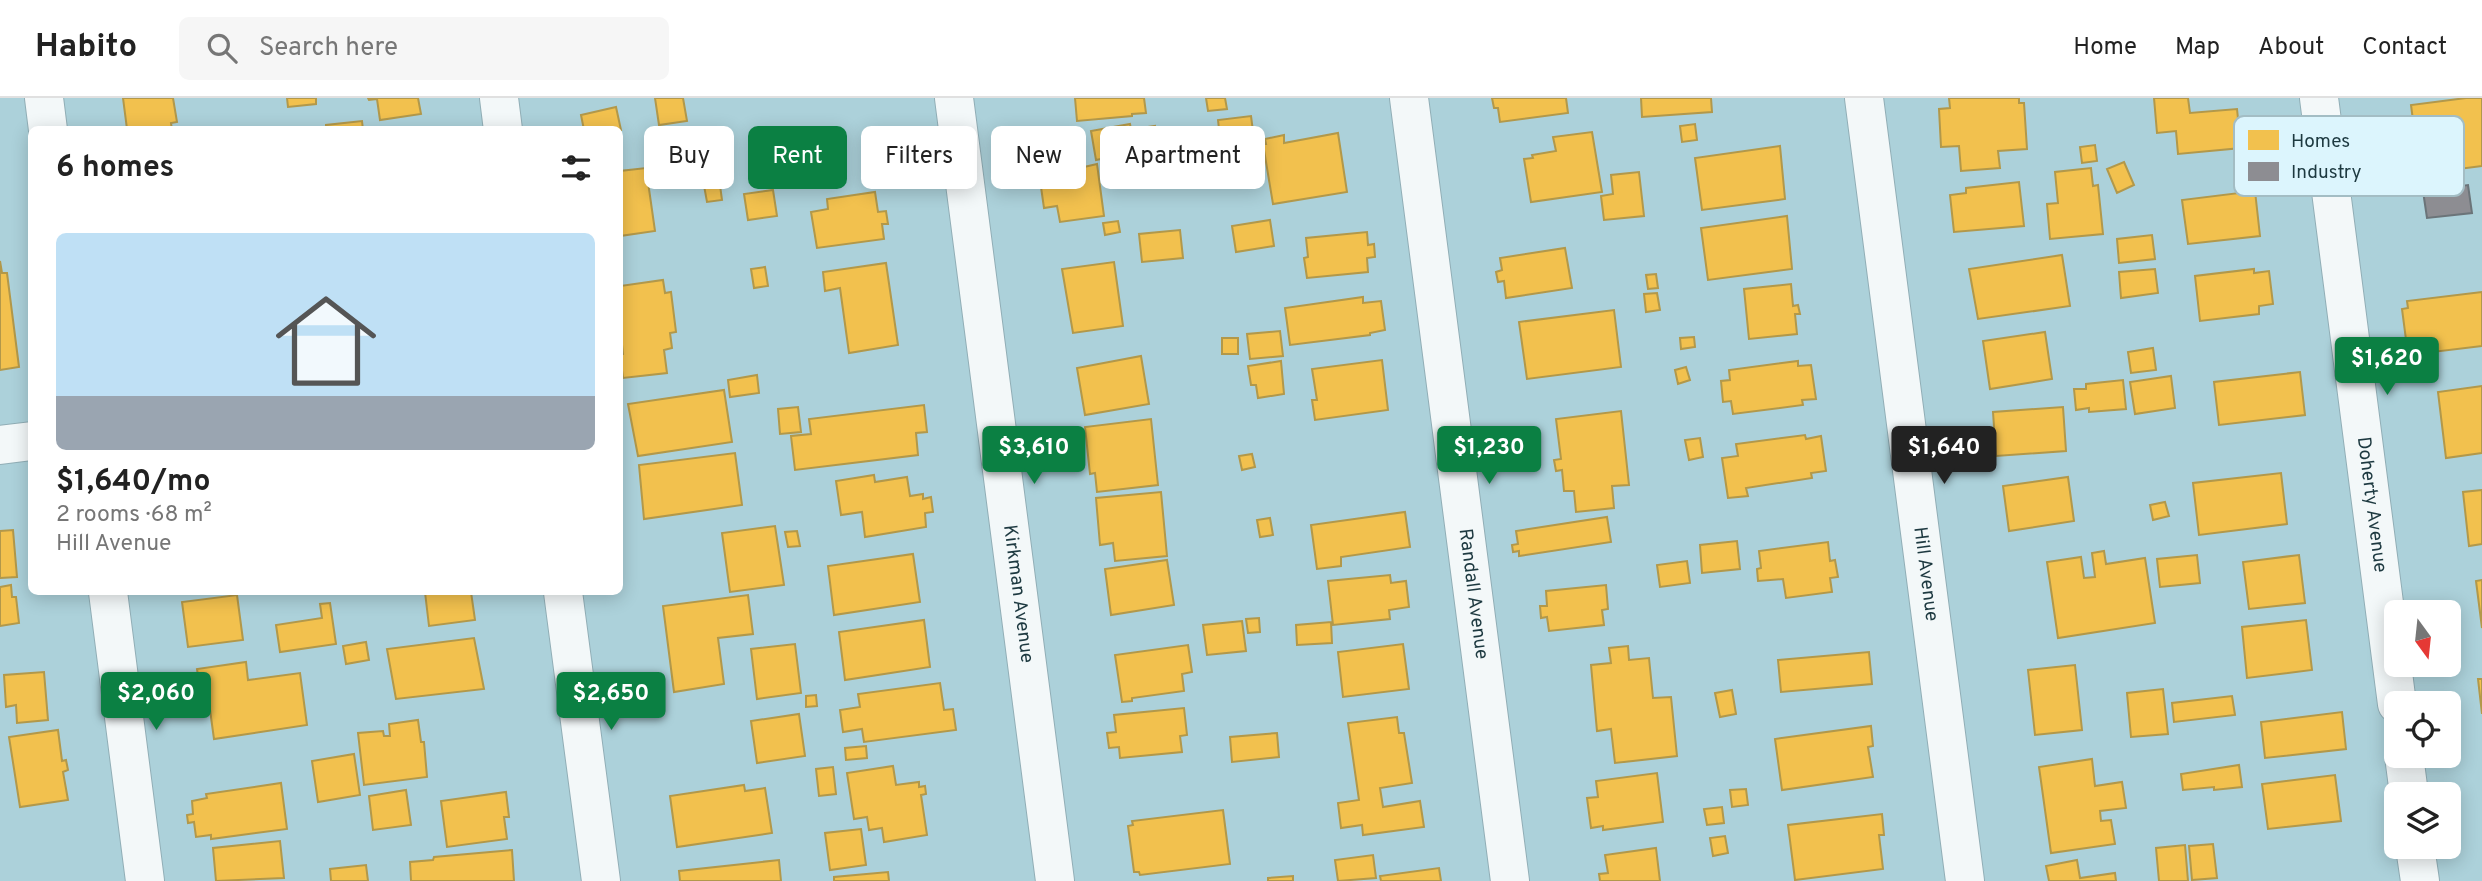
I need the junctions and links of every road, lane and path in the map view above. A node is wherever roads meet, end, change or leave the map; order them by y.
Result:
1 (44, 98) edge
2 (499, 98) edge
3 (954, 98) edge
4 (1409, 98) edge
5 (1864, 98) edge
6 (2319, 98) edge
7 (2321, 116) edge
8 (48, 126) edge
9 (502, 126) edge
10 (2332, 196) edge
11 (28, 442) edge
12 (0, 445) edge
13 (108, 595) edge
14 (563, 595) edge
15 (2395, 691) edge
16 (2417, 859) edge
17 (140, 880) edge
18 (601, 881) edge
19 (1055, 881) edge
20 (1510, 881) edge
21 (1965, 881) edge
22 (2420, 881) edge

1 - 8 street
2 - 9 street
3 - 19 street, Kirkman Avenue
4 - 20 street, Randall Avenue
5 - 21 street, Hill Avenue
6 - 7 street, Doherty Avenue
10 - 15 street, Doherty Avenue
11 - 12 street
13 - 17 street
14 - 18 street
16 - 22 street

